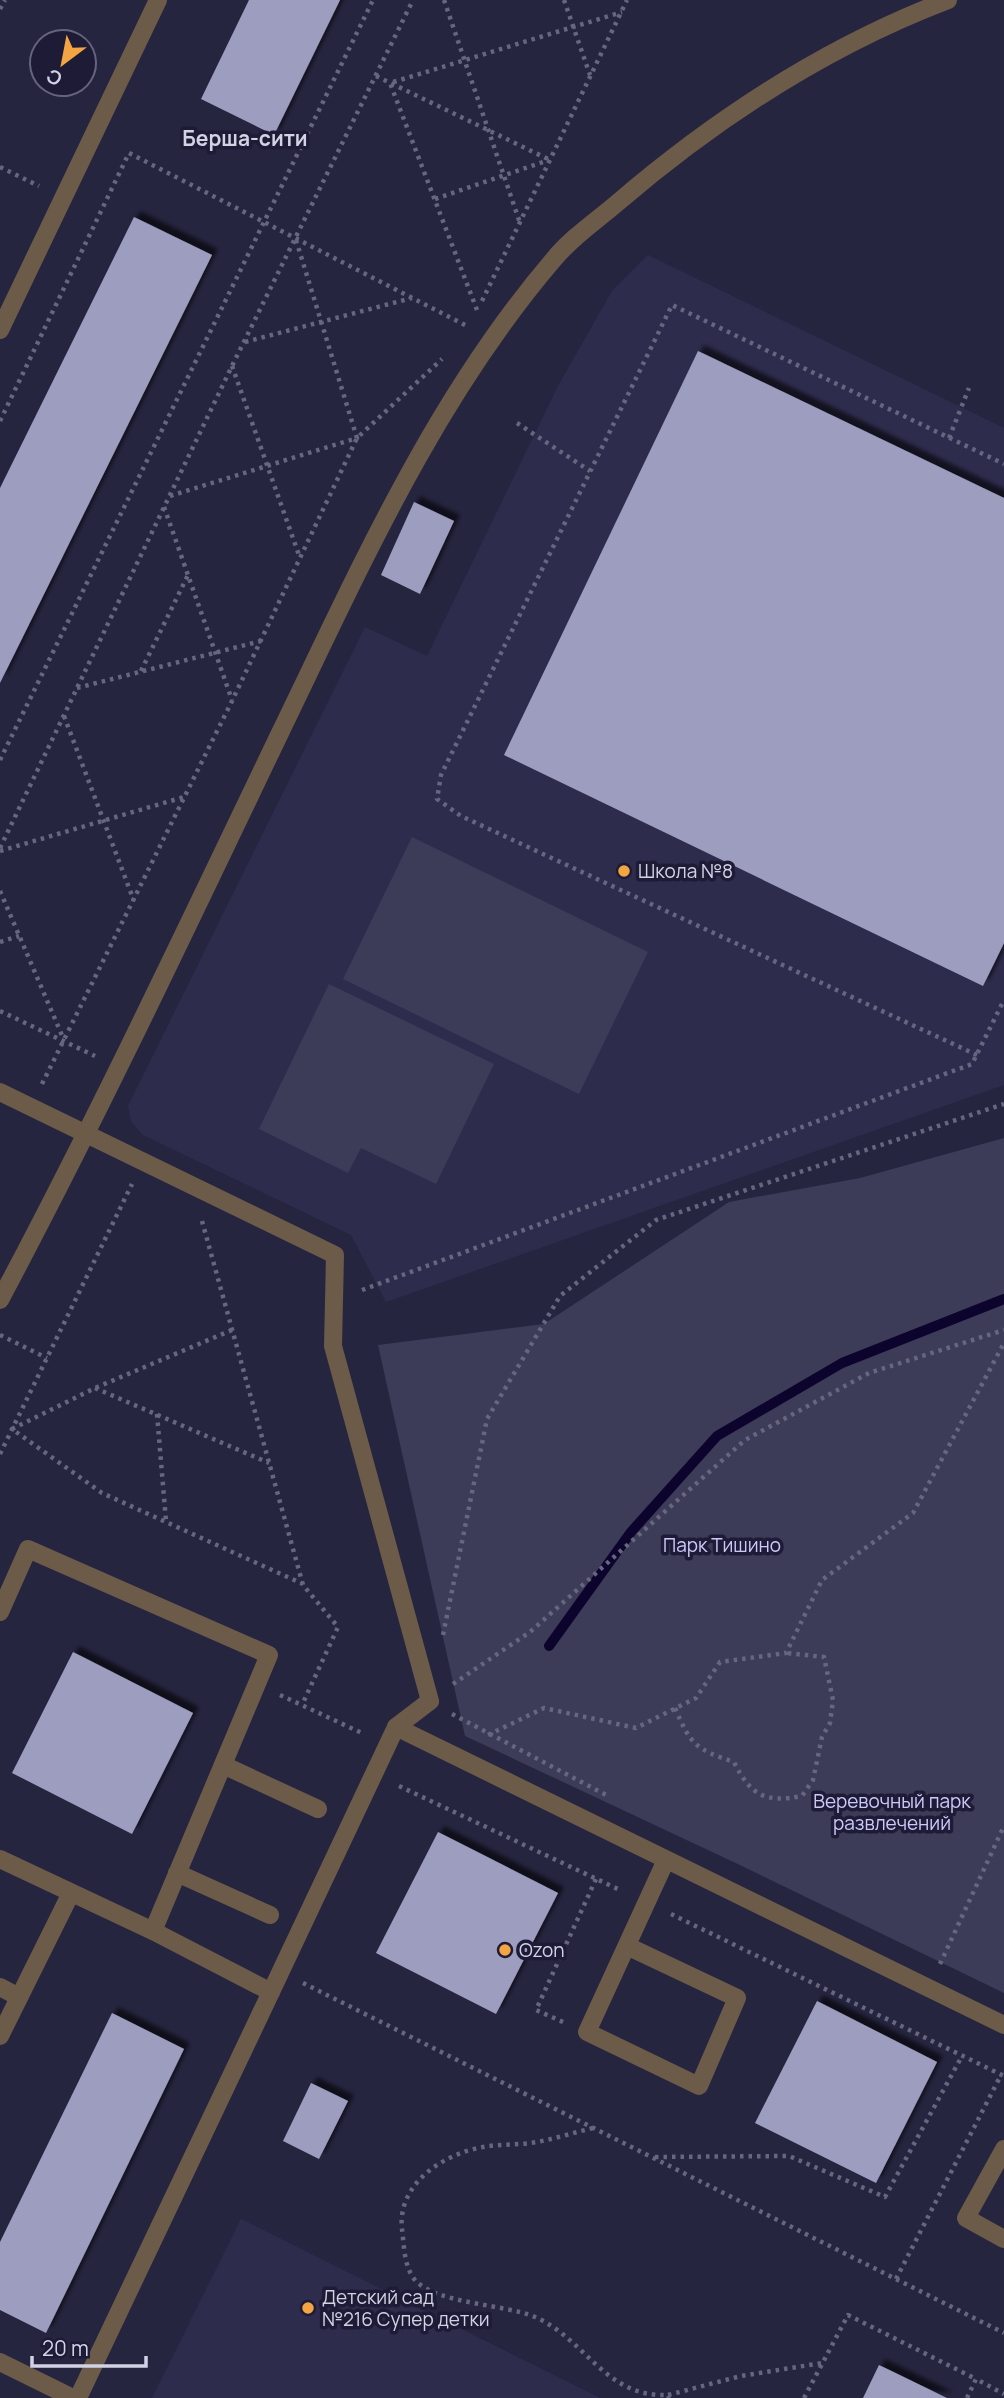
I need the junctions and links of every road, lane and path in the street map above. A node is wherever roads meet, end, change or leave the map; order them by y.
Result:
1 (5, 0) edge
2 (158, 0) edge
3 (373, 0) edge
4 (413, 0) edge
5 (444, 0) edge
6 (564, 0) edge
7 (627, 0) edge
8 (948, 0) edge
9 (0, 9) edge
10 (622, 12) junction
11 (572, 27) junction
12 (464, 60) junction
13 (376, 76) junction
14 (590, 77) junction
15 (390, 83) junction
16 (488, 130) junction
17 (550, 160) junction
18 (504, 176) junction
19 (435, 200) junction
20 (262, 221) junction
21 (520, 223) junction
22 (295, 239) junction
23 (412, 298) junction
24 (477, 311) junction
25 (320, 322) junction
26 (0, 330) edge
27 (244, 342) junction
28 (445, 357) dead end
29 (232, 366) junction
30 (969, 388) dead end
31 (0, 421) edge
32 (517, 423) dead end
33 (358, 438) junction
34 (949, 438) junction
35 (1004, 464) edge
36 (267, 467) junction
37 (590, 471) junction
38 (169, 497) junction
39 (164, 508) junction
40 (300, 559) junction
41 (188, 575) junction
42 (261, 641) junction
43 (215, 653) junction
44 (141, 672) junction
45 (76, 688) junction
46 (232, 701) junction
47 (64, 715) junction
48 (0, 760) edge
49 (184, 797) junction
50 (103, 820) junction
51 (0, 849) edge
52 (0, 891) edge
53 (134, 901) junction
54 (19, 936) junction
55 (0, 942) edge
56 (1004, 1000) edge
57 (0, 1011) edge
58 (64, 1041) junction
59 (977, 1055) junction
60 (119, 1068) junction
61 (0, 1092) edge
62 (1004, 1104) edge
63 (31, 1107) junction
64 (88, 1135) junction
65 (141, 1161) junction
66 (133, 1182) junction
67 (144, 1189) dead end
68 (190, 1214) dead end
69 (334, 1298) junction
70 (0, 1300) edge
71 (232, 1330) junction
72 (1004, 1330) edge
73 (0, 1335) edge
74 (1004, 1343) edge
75 (47, 1357) junction
76 (95, 1388) junction
77 (157, 1414) junction
78 (12, 1429) junction
79 (0, 1454) edge
80 (269, 1463) junction
81 (167, 1522) junction
82 (303, 1585) junction
83 (0, 1612) edge
84 (441, 1648) dead end
85 (786, 1653) junction
86 (257, 1684) junction
87 (430, 1702) junction
88 (302, 1705) junction
89 (675, 1708) junction
90 (396, 1727) junction
91 (488, 1735) dead end
92 (387, 1745) junction
93 (223, 1765) junction
94 (374, 1773) junction
95 (318, 1809) dead end
96 (1004, 1826) edge
97 (0, 1859) edge
98 (666, 1860) junction
99 (177, 1873) junction
100 (596, 1879) junction
101 (71, 1893) junction
102 (646, 1902) junction
103 (270, 1915) dead end
104 (153, 1931) junction
105 (627, 1946) junction
106 (940, 1965) dead end
107 (281, 1972) junction
108 (0, 1987) edge
109 (271, 1993) junction
110 (19, 1997) junction
111 (1004, 2025) edge
112 (587, 2032) junction
113 (0, 2036) edge
114 (962, 2056) junction
115 (1003, 2076) edge
116 (594, 2128) junction
117 (1004, 2149) edge
118 (653, 2157) junction
119 (1004, 2239) edge
120 (896, 2279) junction
121 (1004, 2333) edge
122 (0, 2362) edge
123 (822, 2363) junction
124 (976, 2379) junction
125 (1004, 2394) edge
126 (668, 2396) edge
127 (76, 2398) edge
128 (804, 2398) edge
129 (967, 2398) edge

1 - 9 path
2 - 26 lane
3 - 20 path
4 - 13 path
5 - 12 path
6 - 11 path
7 - 10 path
8 - 60 lane
10 - 11 path
10 - 14 path
11 - 12 path
11 - 14 path
12 - 15 path
12 - 16 path
13 - 15 path
13 - 22 path
14 - 17 path
15 - 16 path
15 - 19 path
16 - 17 path
16 - 18 path
17 - 18 path
17 - 21 path
18 - 19 path
18 - 21 path
19 - 24 path
20 - 22 path
20 - 31 path
20 - 48 path
21 - 24 path
22 - 23 path
22 - 25 path
22 - 27 path
23 - 24 path
23 - 25 path
25 - 27 path
25 - 33 path
27 - 29 path
28 - 33 path
29 - 36 path
29 - 38 path
30 - 34 path
32 - 37 path
33 - 36 path
33 - 40 path
34 - 35 path
34 - 37 path
36 - 38 path
36 - 40 path
37 - 59 path
38 - 39 path
39 - 41 path
39 - 45 path
40 - 42 path
41 - 43 path
41 - 44 path
42 - 43 path
42 - 46 path
43 - 44 path
43 - 46 path
44 - 45 path
45 - 47 path
46 - 49 path
47 - 50 path
47 - 51 path
49 - 50 path
49 - 53 path
50 - 51 path
50 - 53 path
52 - 54 path
53 - 58 path
54 - 55 path
54 - 58 path
56 - 59 path
57 - 58 path
58 - 60 path
58 - 63 path
59 - 69 path
60 - 64 lane
61 - 63 lane
62 - 84 path
63 - 64 lane
64 - 65 lane
64 - 70 lane
65 - 66 path
65 - 69 lane
66 - 67 path
66 - 75 path
68 - 71 path
69 - 87 lane
71 - 76 path
71 - 80 path
72 - 87 path
73 - 75 path
74 - 85 path
75 - 78 path
76 - 77 path
76 - 78 path
77 - 80 path
77 - 81 path
78 - 79 path
78 - 81 path
80 - 82 path
81 - 82 path
82 - 88 path
83 - 86 lane
85 - 89 path
85 - 89 path
86 - 88 path
86 - 93 lane
87 - 90 lane
88 - 92 path
89 - 91 path
90 - 92 lane
90 - 98 lane
92 - 94 lane
93 - 95 lane
93 - 99 lane
94 - 100 path
94 - 107 lane
96 - 106 path
97 - 101 lane
98 - 102 lane
98 - 111 lane
99 - 103 lane
99 - 104 lane
100 - 102 path
100 - 112 path
101 - 104 lane
101 - 110 lane
102 - 105 lane
102 - 114 path
104 - 109 lane
105 - 112 lane
105 - 112 lane
107 - 109 lane
107 - 116 path
108 - 110 lane
109 - 127 lane
110 - 113 lane
114 - 115 path
114 - 118 path
115 - 120 path
116 - 118 path
116 - 126 path
117 - 119 lane
118 - 120 path
120 - 121 path
122 - 127 lane
123 - 124 path
123 - 126 path
123 - 128 path
124 - 125 path
124 - 129 path

